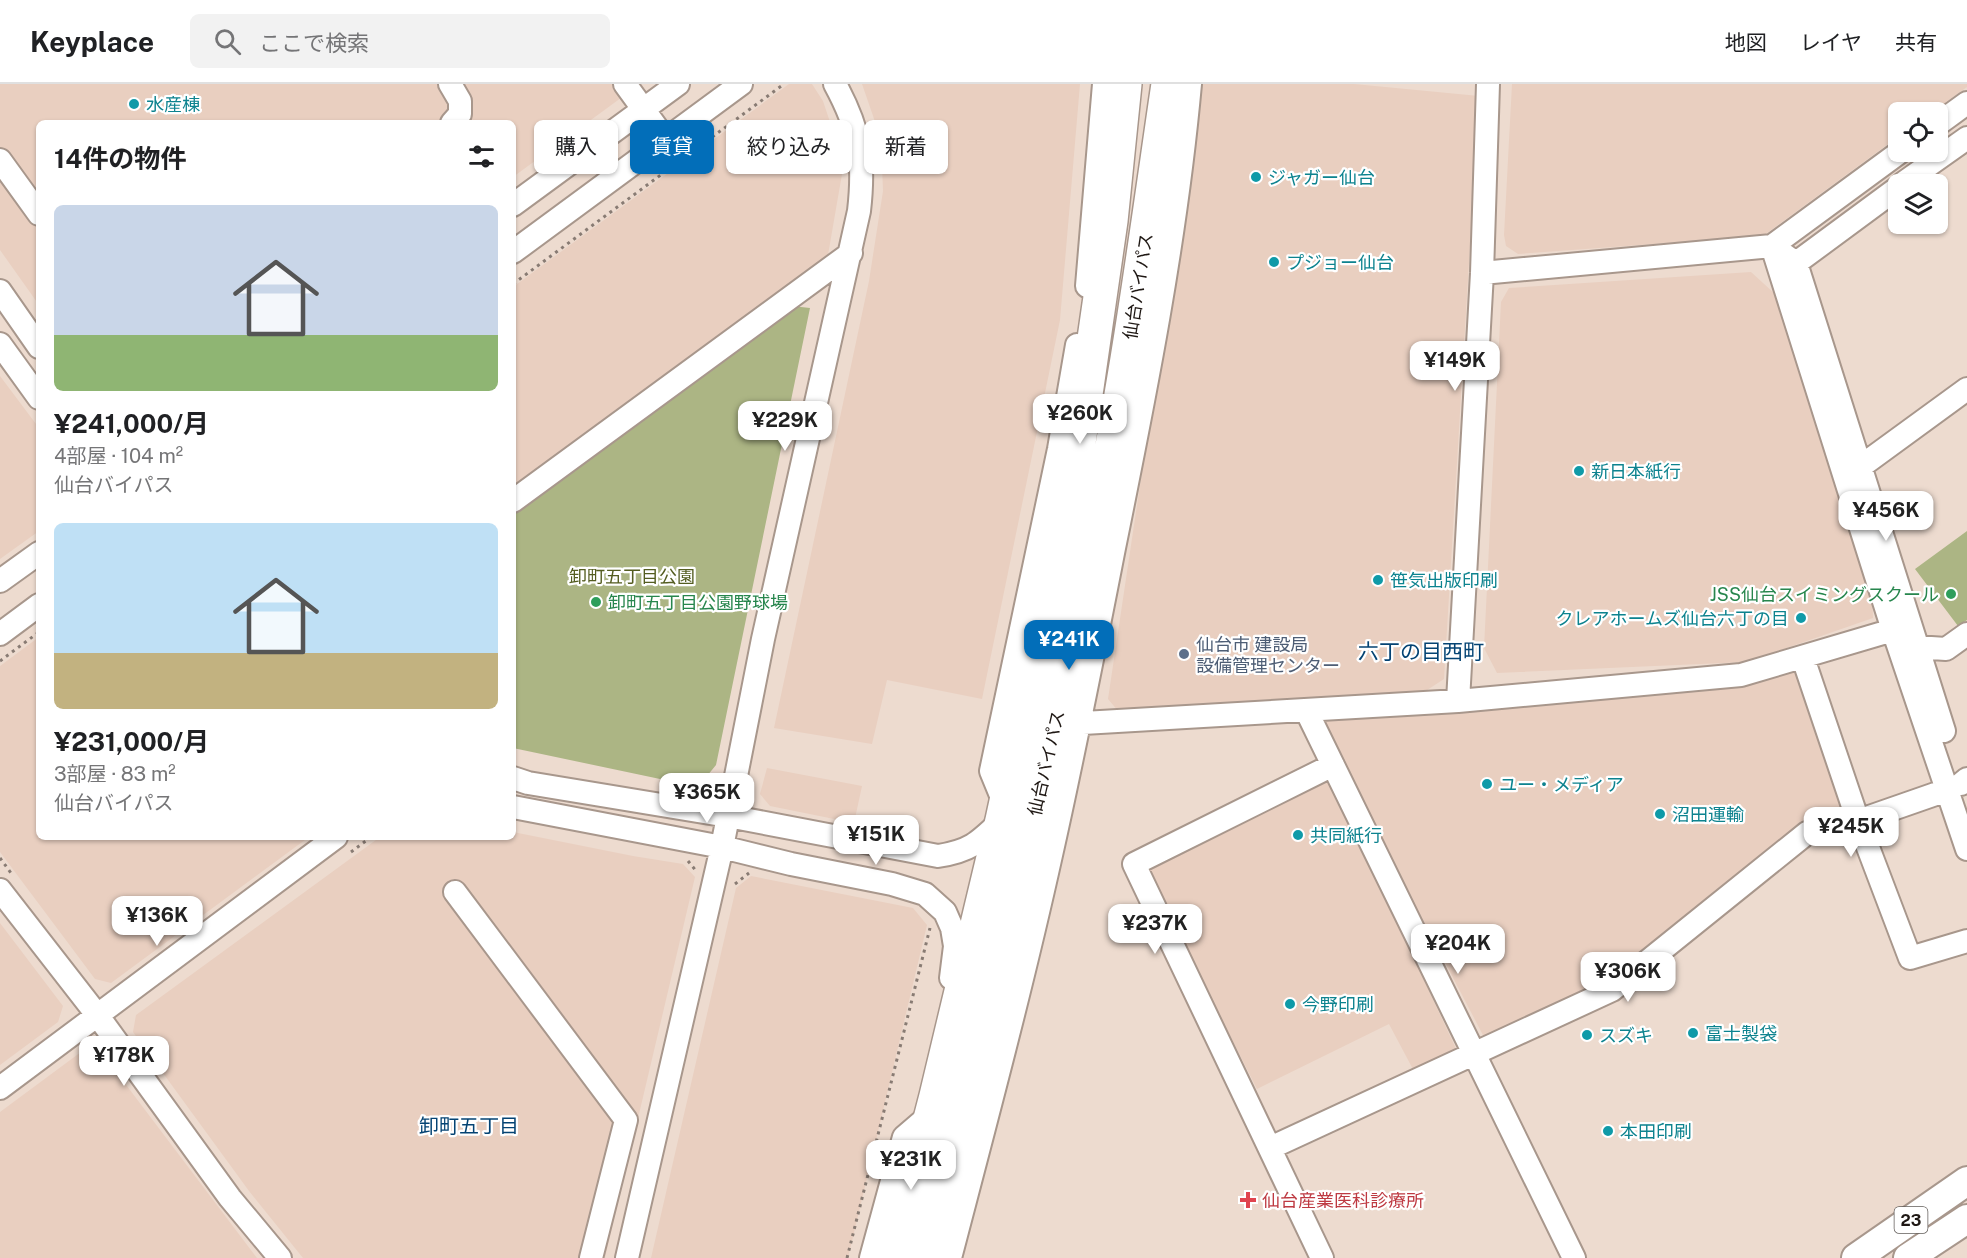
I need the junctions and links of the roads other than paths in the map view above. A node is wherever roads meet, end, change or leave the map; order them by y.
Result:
1 (450, 84) edge
2 (626, 84) edge
3 (741, 84) edge
4 (835, 84) edge
5 (1104, 84) edge
6 (1125, 84) edge
7 (1168, 84) edge
8 (1190, 84) edge
9 (1488, 84) edge
10 (665, 88) edge
11 (1967, 103) edge
12 (644, 109) junction
13 (1948, 117) edge
14 (455, 120) edge
15 (652, 120) edge
16 (681, 120) edge
17 (691, 120) edge
18 (1967, 138) edge
19 (0, 160) edge
20 (1888, 161) edge
21 (630, 165) edge
22 (1918, 174) edge
23 (1888, 195) edge
24 (516, 203) edge
25 (36, 210) edge
26 (1772, 246) junction
27 (516, 250) edge
28 (851, 253) junction
29 (1796, 262) junction
30 (1482, 273) junction
31 (0, 291) edge
32 (36, 343) edge
33 (0, 344) edge
34 (1967, 389) edge
35 (36, 394) edge
36 (1860, 467) junction
37 (516, 499) edge
38 (36, 555) edge
39 (0, 581) edge
40 (36, 607) edge
41 (1893, 630) junction
42 (0, 633) edge
43 (1967, 634) edge
44 (1916, 647) junction
45 (1803, 658) junction
46 (1458, 701) junction
47 (1306, 710) junction
48 (1067, 724) junction
49 (1333, 765) junction
50 (516, 779) edge
51 (1960, 789) edge
52 (516, 808) edge
53 (1003, 813) junction
54 (728, 816) junction
55 (1858, 821) junction
56 (340, 847) edge
57 (722, 847) junction
58 (1967, 849) edge
59 (7, 884) edge
60 (455, 892) dead end
61 (1967, 941) edge
62 (98, 1016) junction
63 (1474, 1054) junction
64 (0, 1088) edge
65 (934, 1105) junction
66 (1270, 1148) junction
67 (1967, 1181) edge
68 (1967, 1219) edge
69 (280, 1258) edge
70 (591, 1258) edge
71 (627, 1258) edge
72 (871, 1258) edge
73 (894, 1258) edge
74 (926, 1258) edge
75 (950, 1258) edge
76 (1322, 1258) edge
77 (1574, 1258) edge
78 (1856, 1258) edge
79 (1908, 1258) edge

1 - 14 street
2 - 12 street
3 - 17 street
4 - 28 street
5 - 53 street
6 - 53 highway, 仙台バイパス
7 - 48 highway, 仙台バイパス
8 - 48 street
9 - 30 street
10 - 12 street
10 - 16 street
11 - 13 street
12 - 15 street
12 - 24 street
18 - 22 street
19 - 25 street
20 - 26 street
21 - 27 street
23 - 29 street
26 - 29 street
26 - 30 street
26 - 41 street
28 - 37 street
28 - 54 street
29 - 36 street
30 - 46 street
31 - 32 street
33 - 35 street
34 - 36 street
36 - 44 street
38 - 39 street
40 - 42 street
41 - 44 street
41 - 45 street
41 - 51 street
43 - 44 street
44 - 51 street
45 - 46 street
45 - 55 street
46 - 47 street
47 - 48 street
47 - 49 street
48 - 74 highway, 仙台バイパス
48 - 75 street
49 - 63 street
49 - 66 street
50 - 54 street
51 - 55 street
51 - 58 street
52 - 57 street
53 - 54 street
53 - 65 highway, 仙台バイパス
54 - 57 street
55 - 61 street
55 - 63 street
56 - 62 street
57 - 65 street
57 - 71 street
59 - 62 street
60 - 70 street
62 - 64 street
62 - 69 street
63 - 66 street
63 - 77 street
65 - 72 street
65 - 73 highway, 仙台バイパス
66 - 76 street
67 - 78 main road, 23
68 - 79 main road, 23

